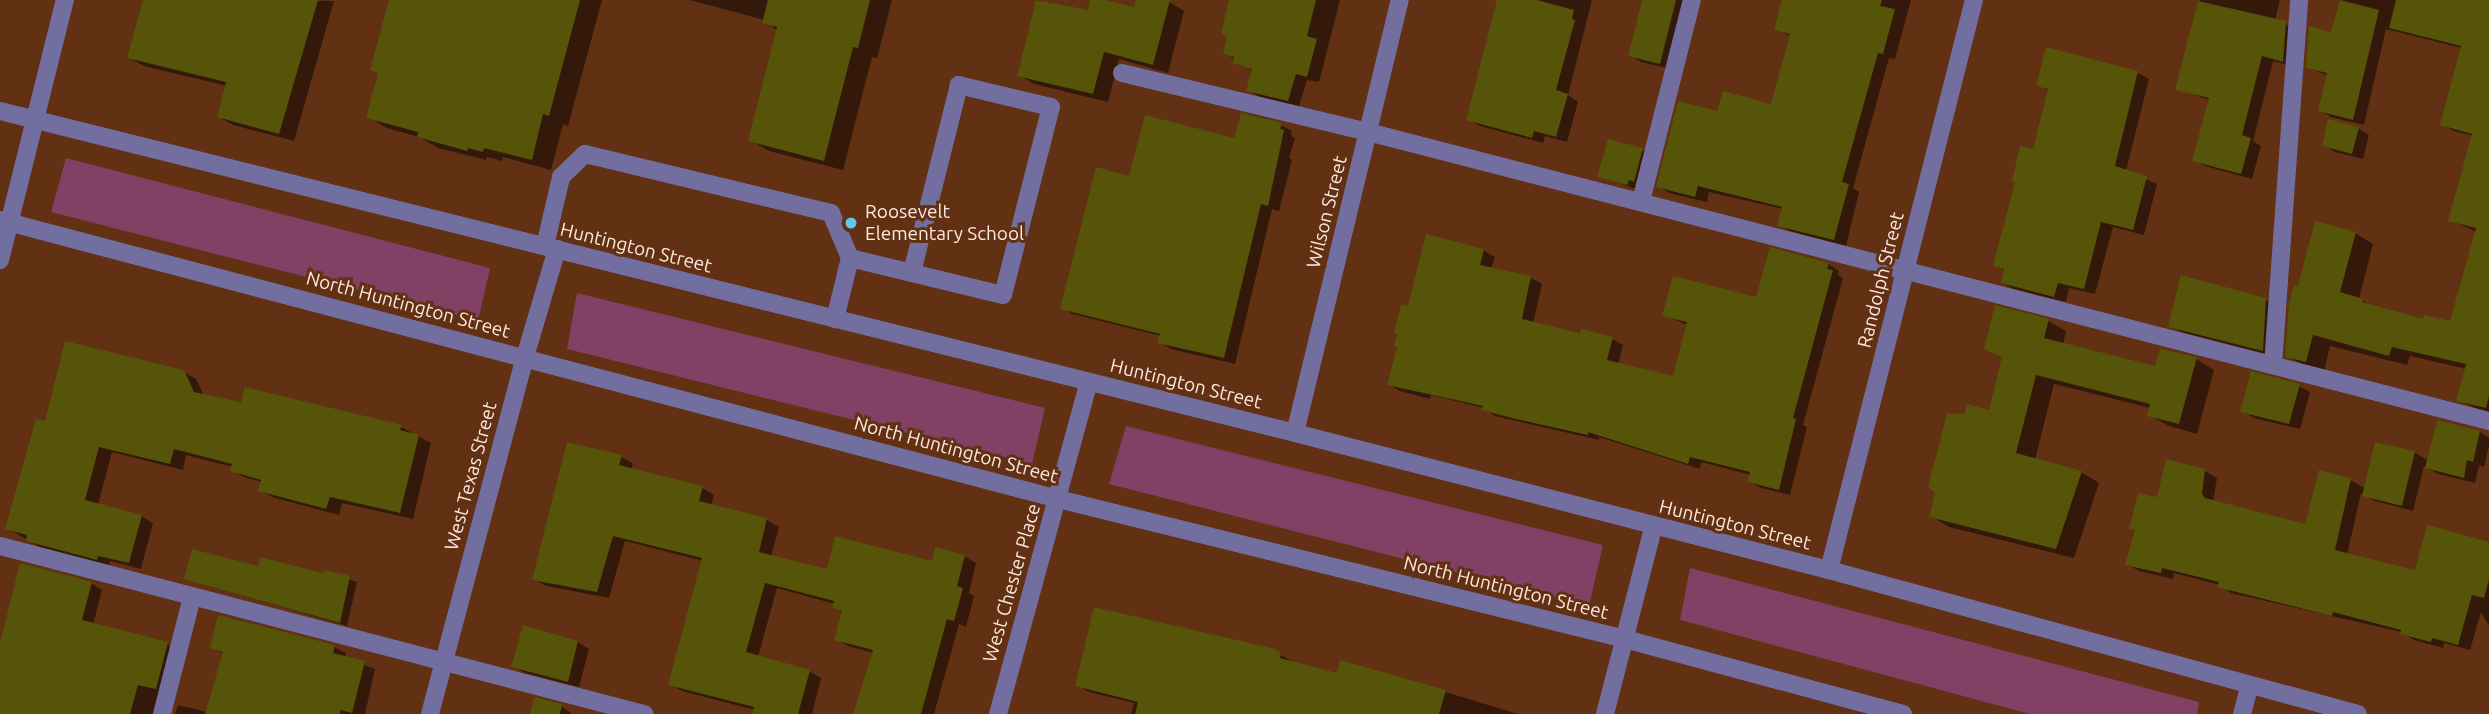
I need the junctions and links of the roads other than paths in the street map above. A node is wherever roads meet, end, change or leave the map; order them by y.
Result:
1 (65, 0) edge
2 (1400, 0) edge
3 (1692, 0) edge
4 (1973, 0) edge
5 (2299, 0) edge
6 (1122, 73) dead end
7 (0, 111) edge
8 (35, 120) junction
9 (1368, 132) junction
10 (1641, 201) junction
11 (5, 221) edge
12 (551, 248) junction
13 (850, 258) junction
14 (0, 260) edge
15 (1905, 269) junction
16 (912, 272) junction
17 (835, 319) junction
18 (524, 357) junction
19 (2273, 365) junction
20 (1089, 382) junction
21 (2489, 421) edge
22 (1295, 433) junction
23 (1058, 499) junction
24 (1654, 525) junction
25 (0, 546) edge
26 (1829, 570) junction
27 (192, 597) junction
28 (1625, 639) junction
29 (443, 664) junction
30 (2250, 685) junction
31 (162, 714) edge
32 (430, 714) edge
33 (643, 714) edge
34 (998, 714) edge
35 (1605, 714) edge
36 (1903, 714) edge
37 (2242, 714) edge
38 (2358, 714) edge

1 - 8 street
2 - 9 street, Wilson Street
3 - 10 street
4 - 15 street, Randolph Street
5 - 19 street
6 - 9 street
7 - 8 street, Huntington Street
8 - 11 street
8 - 12 street, Huntington Street
9 - 10 street
9 - 22 street, Wilson Street
10 - 15 street
11 - 14 street
11 - 18 street, North Huntington Street
12 - 13 street, West Texas Street
12 - 17 street, Huntington Street
12 - 18 street, West Texas Street
13 - 16 street
13 - 17 street
15 - 19 street
15 - 26 street, Randolph Street
16 - 16 street
17 - 20 street, Huntington Street
18 - 23 street, North Huntington Street
18 - 29 street, West Texas Street
19 - 21 street
20 - 22 street, Huntington Street
20 - 23 street, West Chester Place
22 - 24 street, Huntington Street
23 - 28 street, North Huntington Street
23 - 34 street, West Chester Place
24 - 26 street, Huntington Street
24 - 28 street
25 - 27 street
26 - 30 street, Huntington Street
27 - 29 street
27 - 31 street
28 - 35 street
28 - 36 street, North Huntington Street
29 - 32 street, West Texas Street
29 - 33 street
30 - 37 street
30 - 38 street, Huntington Street

